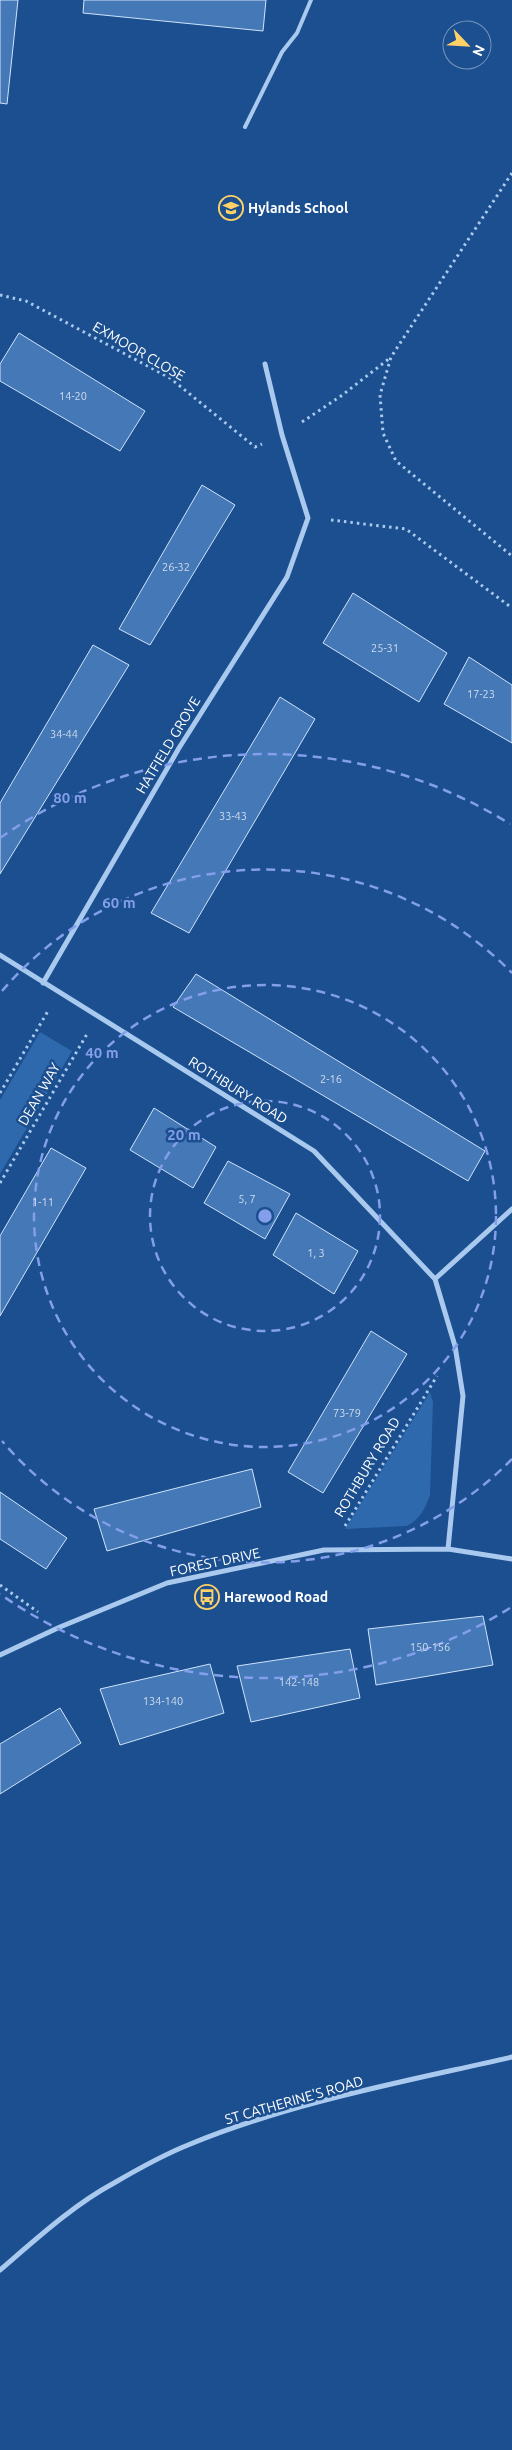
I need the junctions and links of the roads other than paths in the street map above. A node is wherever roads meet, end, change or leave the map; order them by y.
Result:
1 (311, 0) edge
2 (245, 127) dead end
3 (265, 364) dead end
4 (0, 955) edge
5 (43, 983) junction
6 (512, 1209) edge
7 (435, 1279) junction
8 (448, 1549) junction
9 (512, 1558) edge
10 (0, 1655) edge
11 (512, 2057) edge
12 (0, 2270) edge

1 - 2 lane
3 - 5 street, HATFIELD GROVE
4 - 5 street, ROTHBURY ROAD
5 - 7 street, ROTHBURY ROAD
6 - 7 street
7 - 8 street
8 - 9 street, FOREST DRIVE
8 - 10 street, FOREST DRIVE
11 - 12 street, ST CATHERINE'S ROAD

